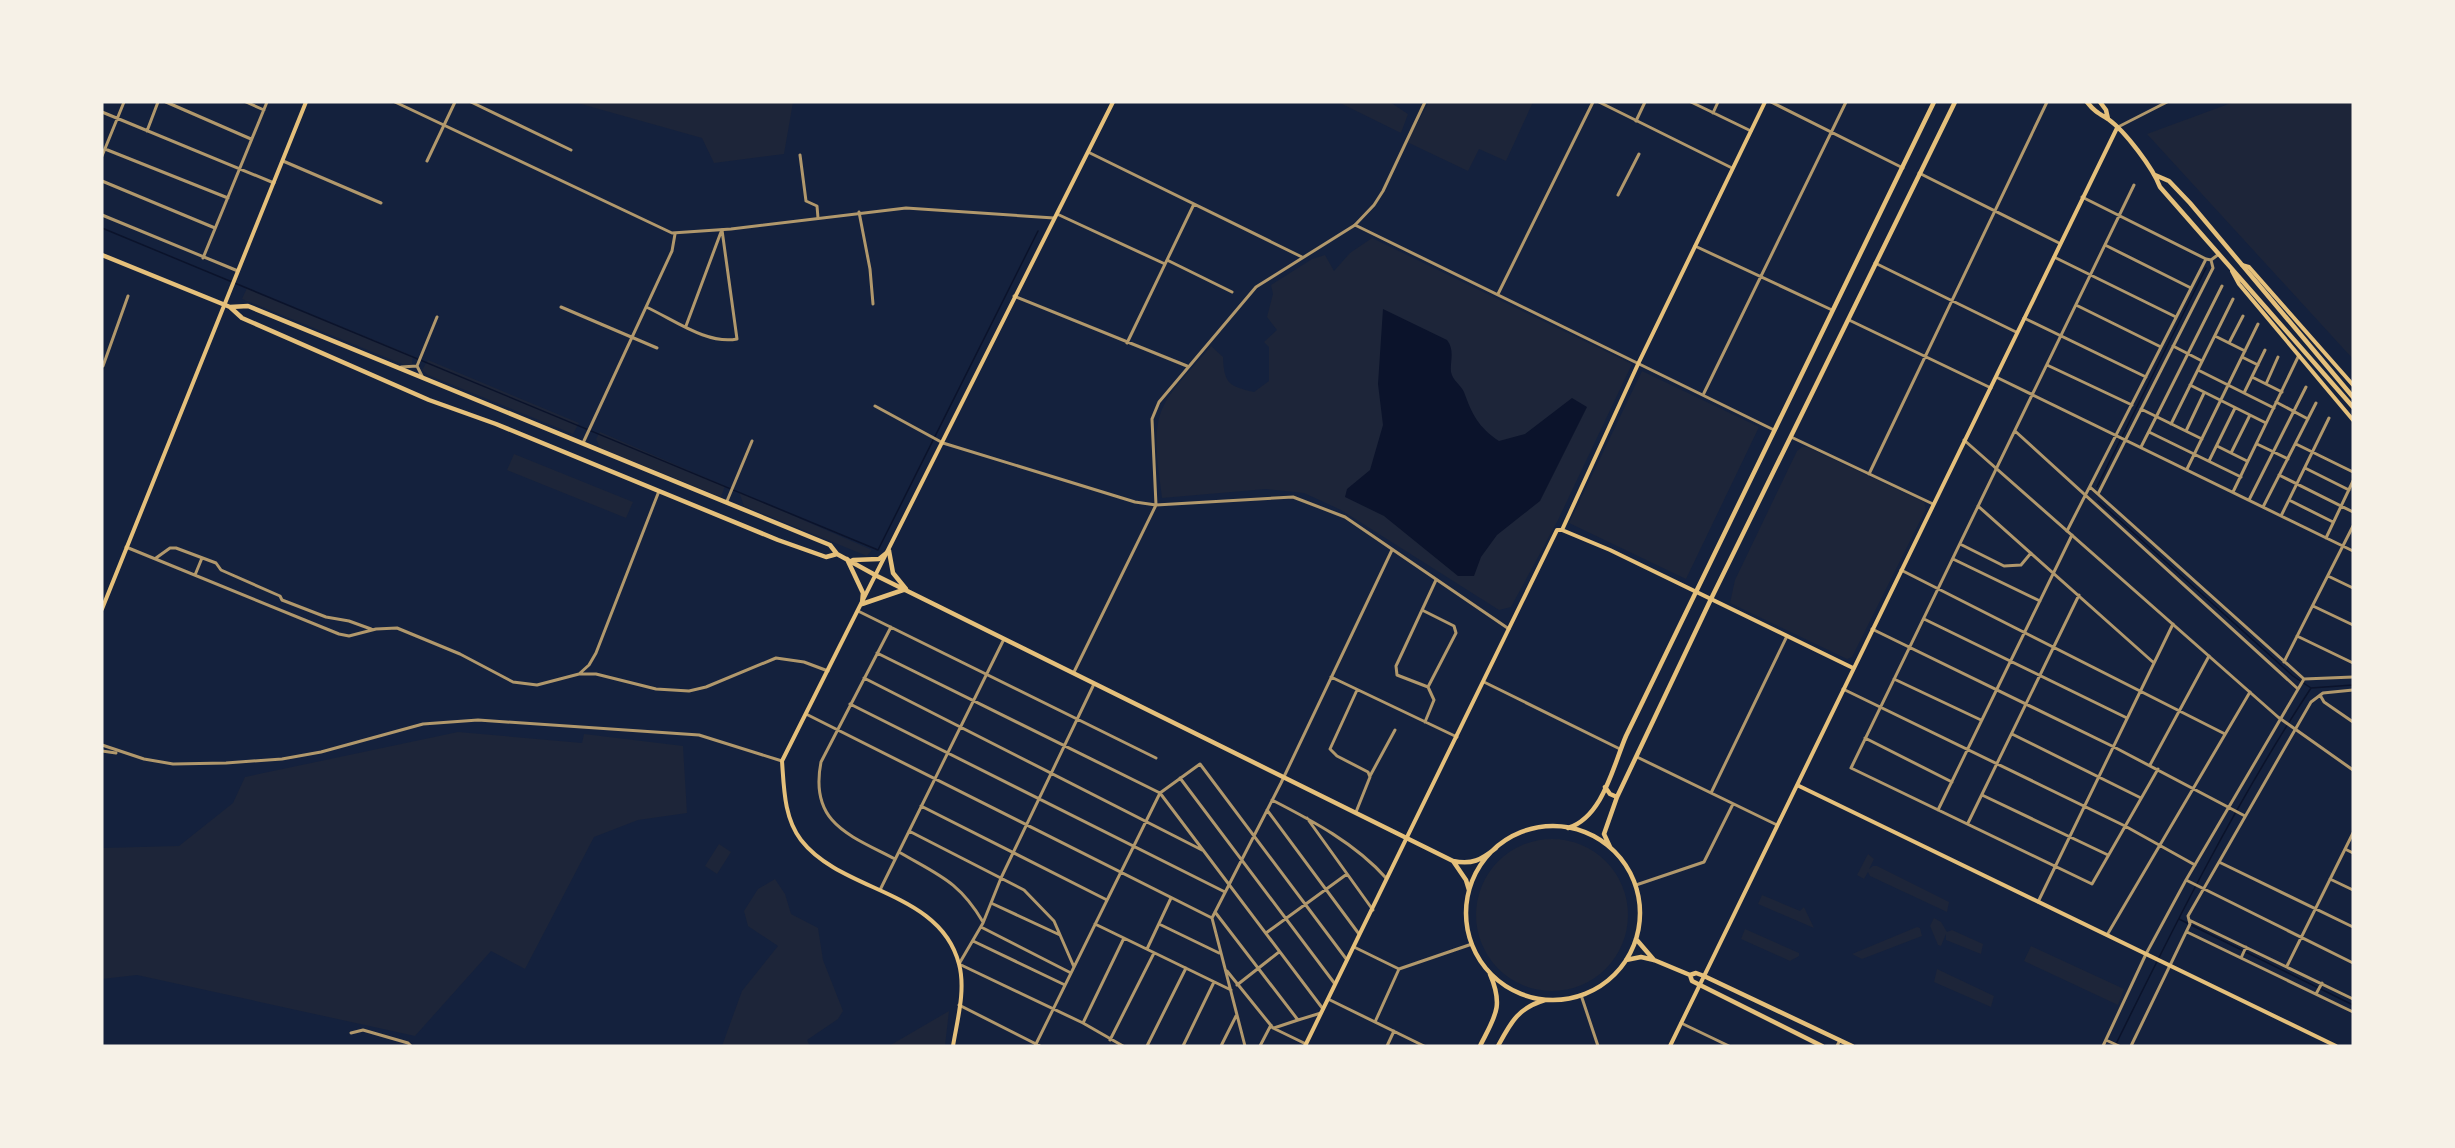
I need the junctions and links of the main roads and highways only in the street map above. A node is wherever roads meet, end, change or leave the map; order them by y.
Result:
1 (306, 102) edge
2 (1113, 102) edge
3 (1765, 102) edge
4 (1934, 102) edge
5 (1956, 102) edge
6 (2086, 102) edge
7 (2100, 102) edge
8 (2108, 119) junction
9 (2117, 128) junction
10 (2155, 175) junction
11 (102, 255) edge
12 (2239, 264) junction
13 (2229, 265) junction
14 (224, 304) junction
15 (230, 307) junction
16 (2353, 385) edge
17 (2353, 397) edge
18 (2353, 407) edge
19 (2353, 420) edge
20 (1562, 530) junction
21 (889, 551) junction
22 (837, 554) junction
23 (847, 559) junction
24 (877, 576) junction
25 (906, 589) junction
26 (1698, 593) junction
27 (104, 598) edge
28 (1711, 599) junction
29 (862, 604) junction
30 (102, 609) edge
31 (1853, 669) junction
32 (1797, 785) junction
33 (1605, 787) junction
34 (1617, 797) junction
35 (1568, 828) junction
36 (1407, 839) junction
37 (1610, 847) junction
38 (1496, 848) junction
39 (1453, 861) junction
40 (1469, 891) junction
41 (1636, 939) junction
42 (1626, 960) junction
43 (1654, 960) junction
44 (1489, 971) junction
45 (1689, 975) junction
46 (1704, 976) junction
47 (1700, 985) junction
48 (1547, 999) junction
49 (1838, 1043) edge
50 (1306, 1045) edge
51 (954, 1046) edge
52 (1480, 1046) edge
53 (1498, 1046) edge
54 (1670, 1046) edge
55 (1822, 1046) edge
56 (1852, 1046) edge
57 (2336, 1046) edge

1 - 14 main road
2 - 21 main road
3 - 20 main road
4 - 26 main road
5 - 28 main road
6 - 8 main road
7 - 8 main road
8 - 9 main road
9 - 10 main road
9 - 31 main road
10 - 12 main road
10 - 13 main road
11 - 14 main road
12 - 16 main road
12 - 17 main road
13 - 18 main road
13 - 19 main road
14 - 15 main road
14 - 27 main road
15 - 22 main road
15 - 22 main road
20 - 26 main road
20 - 36 main road
21 - 23 main road
21 - 24 main road
21 - 25 main road
22 - 23 main road
23 - 24 main road
23 - 29 main road
24 - 25 main road
24 - 29 main road
25 - 29 main road
25 - 36 main road
26 - 28 main road
26 - 33 main road
27 - 30 main road
28 - 31 main road
28 - 34 main road
29 - 51 main road
31 - 32 main road
32 - 46 main road
32 - 57 main road
33 - 34 main road
33 - 35 main road
34 - 37 main road
35 - 37 main road
35 - 38 main road
36 - 39 main road
36 - 50 main road
37 - 41 main road
38 - 39 main road
38 - 40 main road
39 - 40 main road
40 - 44 main road
41 - 42 main road
41 - 43 main road
42 - 43 main road
42 - 48 main road
43 - 45 main road
44 - 48 main road
44 - 52 main road
45 - 46 main road
45 - 47 main road
46 - 47 main road
46 - 49 main road
47 - 54 main road
47 - 55 main road
48 - 53 main road
49 - 56 main road

